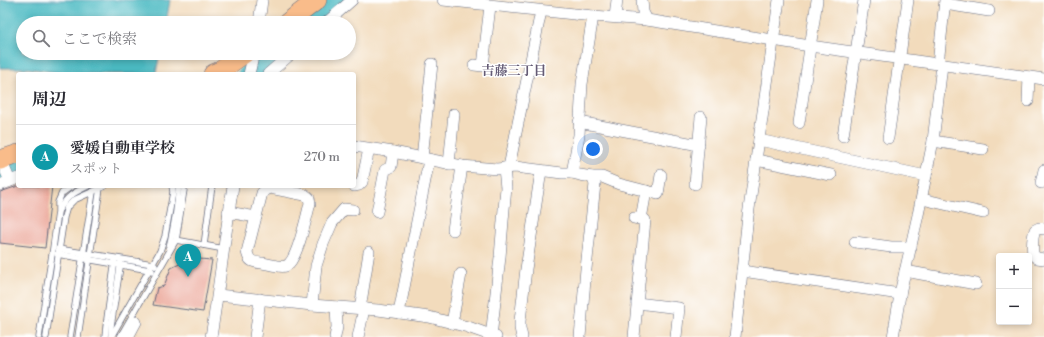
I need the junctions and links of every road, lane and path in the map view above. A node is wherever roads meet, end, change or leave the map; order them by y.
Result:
1 (262, 0) edge
2 (317, 0) edge
3 (352, 0) edge
4 (443, 0) edge
5 (617, 0) edge
6 (642, 0) edge
7 (779, 0) edge
8 (817, 0) edge
9 (864, 0) edge
10 (908, 0) edge
11 (945, 2) edge
12 (490, 6) junction
13 (541, 11) junction
14 (989, 11) dead end
15 (260, 16) edge
16 (296, 16) edge
17 (334, 16) edge
18 (593, 16) junction
19 (615, 17) junction
20 (647, 20) junction
21 (774, 40) junction
22 (810, 46) junction
23 (856, 52) junction
24 (900, 59) junction
25 (235, 60) edge
26 (252, 60) edge
27 (284, 60) edge
28 (432, 64) dead end
29 (940, 64) junction
30 (474, 65) dead end
31 (218, 72) edge
32 (249, 72) edge
33 (270, 72) edge
34 (1029, 77) junction
35 (1044, 79) edge
36 (1028, 101) dead end
37 (454, 114) dead end
38 (701, 117) dead end
39 (579, 122) junction
40 (799, 123) dead end
41 (843, 136) dead end
42 (888, 138) dead end
43 (759, 140) junction
44 (933, 141) junction
45 (698, 145) junction
46 (356, 146) edge
47 (369, 149) junction
48 (983, 149) dead end
49 (393, 152) junction
50 (425, 159) junction
51 (6, 160) edge
52 (756, 160) junction
53 (449, 164) junction
54 (462, 166) junction
55 (507, 168) junction
56 (1044, 170) edge
57 (541, 171) junction
58 (572, 173) junction
59 (661, 175) dead end
60 (831, 175) dead end
61 (926, 176) junction
62 (592, 177) junction
63 (9, 181) edge
64 (1041, 183) dead end
65 (695, 184) dead end
66 (356, 186) edge
67 (69, 188) edge
68 (84, 188) edge
69 (101, 188) edge
70 (103, 188) edge
71 (172, 188) edge
72 (178, 188) edge
73 (184, 188) edge
74 (212, 188) edge
75 (232, 188) edge
76 (646, 191) junction
77 (92, 192) junction
78 (922, 195) junction
79 (982, 209) dead end
80 (353, 210) dead end
81 (58, 212) junction
82 (228, 212) junction
83 (378, 212) dead end
84 (256, 217) junction
85 (1044, 229) edge
86 (453, 230) dead end
87 (176, 240) junction
88 (855, 242) dead end
89 (204, 245) junction
90 (911, 247) junction
91 (224, 248) junction
92 (53, 251) junction
93 (59, 252) junction
94 (369, 252) dead end
95 (166, 255) junction
96 (83, 256) junction
97 (90, 257) junction
98 (1044, 259) edge
99 (118, 262) junction
100 (151, 267) junction
101 (158, 271) junction
102 (742, 271) junction
103 (905, 271) junction
104 (461, 274) dead end
105 (976, 284) dead end
106 (218, 294) junction
107 (900, 294) junction
108 (260, 299) junction
109 (637, 303) junction
110 (312, 305) junction
111 (336, 307) junction
112 (362, 309) junction
113 (399, 313) junction
114 (136, 322) dead end
115 (452, 323) junction
116 (492, 336) edge
117 (39, 337) edge
118 (46, 337) edge
119 (70, 337) edge
120 (78, 337) edge
121 (106, 337) edge
122 (111, 337) edge
123 (120, 337) edge
124 (128, 337) edge
125 (211, 337) edge
126 (255, 337) edge
127 (335, 337) edge
128 (358, 337) edge
129 (522, 337) edge
130 (580, 337) edge
131 (634, 337) edge
132 (676, 337) edge
133 (735, 337) edge
134 (893, 337) edge

1 - 15 street
2 - 16 highway
3 - 17 street
4 - 12 street
5 - 19 street
6 - 20 street
7 - 21 street
8 - 22 street
9 - 23 street
10 - 24 street
11 - 14 street
11 - 29 street
12 - 13 street
12 - 30 street
13 - 18 street
13 - 55 street
18 - 19 street
18 - 39 street
19 - 20 street
20 - 21 street
21 - 22 street
21 - 43 street
22 - 23 street
22 - 40 street
23 - 24 street
23 - 41 street
24 - 29 street
24 - 42 street
25 - 31 highway
26 - 32 street
27 - 33 street
28 - 50 street
29 - 34 street
29 - 44 street
34 - 35 street
34 - 36 street
37 - 53 street
38 - 45 street
39 - 45 street
39 - 58 street
43 - 52 street
43 - 61 street
44 - 48 street
44 - 61 street
45 - 65 street
46 - 47 street
47 - 49 street
47 - 66 street
49 - 50 street
49 - 83 street
50 - 53 street
50 - 113 street
51 - 63 street
52 - 60 street
52 - 102 street
53 - 54 street
54 - 55 street
54 - 86 street
55 - 57 street
55 - 116 street
56 - 64 street
57 - 58 street
57 - 129 street
58 - 62 street
59 - 76 street
61 - 78 street
62 - 76 street
62 - 130 street
67 - 81 lane
68 - 81 lane
69 - 77 lane
70 - 97 lane
71 - 100 lane
72 - 95 lane
73 - 87 lane
74 - 89 lane
75 - 82 street
76 - 109 street
77 - 93 lane
77 - 96 lane
78 - 79 street
78 - 90 street
80 - 110 street
81 - 92 lane
82 - 84 street
82 - 91 street
84 - 84 street
85 - 98 street
87 - 89 lane
87 - 95 lane
88 - 90 street
89 - 91 lane
90 - 103 street
91 - 106 street
92 - 93 lane
92 - 117 lane
93 - 96 lane
93 - 118 lane
94 - 112 street
95 - 101 lane
96 - 97 lane
96 - 119 lane
97 - 99 lane
97 - 120 lane
99 - 100 lane
99 - 121 lane
99 - 122 lane
100 - 101 lane
100 - 122 lane
101 - 123 lane
102 - 107 street
102 - 133 street
103 - 105 street
103 - 107 street
104 - 115 street
106 - 108 street
106 - 125 street
107 - 134 street
108 - 110 street
108 - 126 street
109 - 131 street
109 - 132 street
110 - 111 street
111 - 112 street
111 - 127 street
112 - 113 street
112 - 128 street
113 - 115 street
114 - 124 street
115 - 116 street

